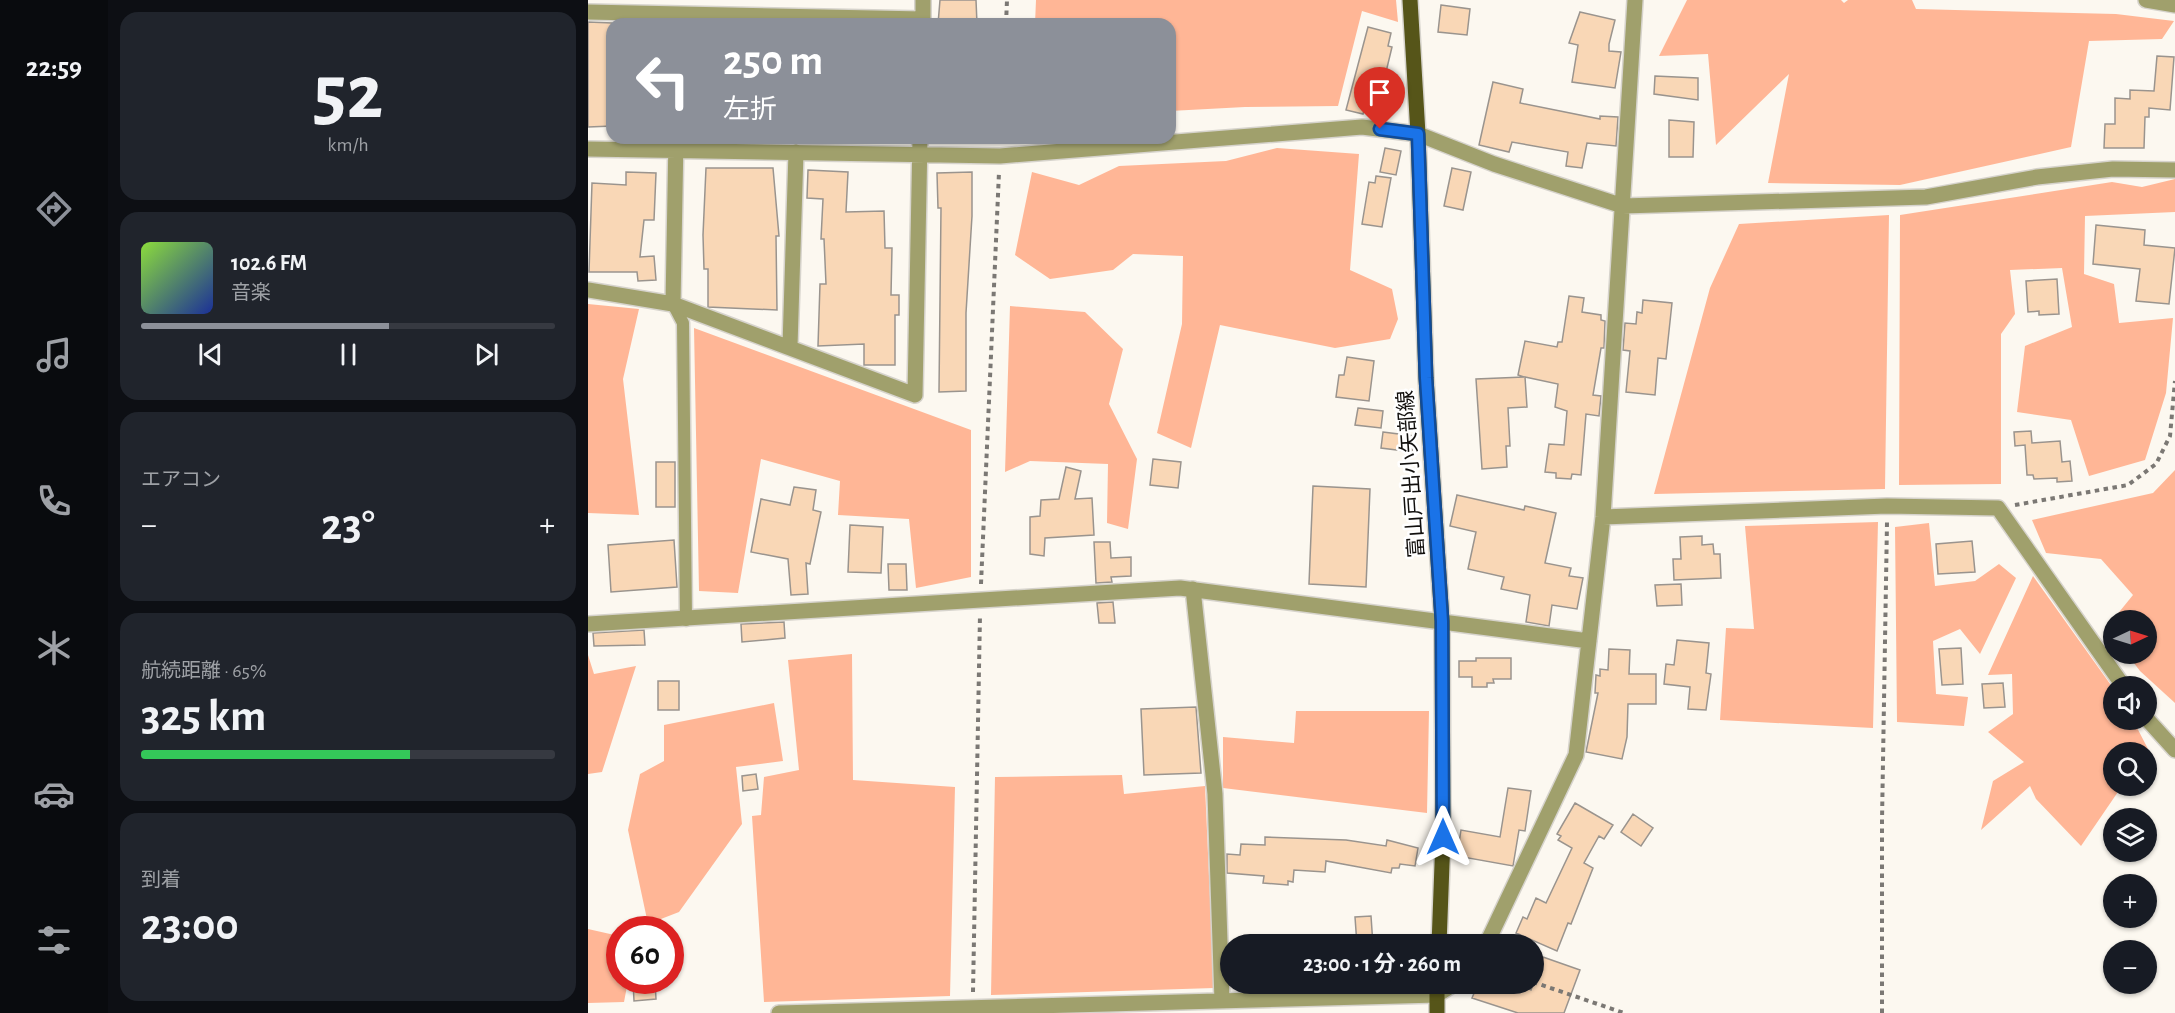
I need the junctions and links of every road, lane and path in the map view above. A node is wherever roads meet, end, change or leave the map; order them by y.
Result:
1 (923, 0) edge
2 (1007, 0) edge
3 (1410, 0) edge
4 (1635, 0) edge
5 (2146, 0) edge
6 (2175, 4) edge
7 (588, 12) edge
8 (679, 13) edge
9 (832, 18) edge
10 (923, 18) edge
11 (1006, 18) edge
12 (1418, 134) junction
13 (1176, 142) edge
14 (676, 144) edge
15 (920, 144) edge
16 (1150, 144) edge
17 (588, 149) edge
18 (796, 152) junction
19 (920, 155) junction
20 (2175, 171) edge
21 (1623, 206) junction
22 (588, 290) edge
23 (674, 304) junction
24 (790, 346) junction
25 (2175, 381) edge
26 (1887, 506) junction
27 (1998, 508) junction
28 (1603, 517) junction
29 (1193, 590) junction
30 (686, 620) junction
31 (1442, 621) junction
32 (588, 624) edge
33 (1588, 641) junction
34 (2116, 676) edge
35 (2157, 730) edge
36 (2175, 750) edge
37 (1439, 934) edge
38 (1491, 934) edge
39 (1544, 986) edge
40 (1347, 994) edge
41 (1437, 994) edge
42 (1222, 1001) junction
43 (779, 1013) edge
44 (1437, 1013) edge
45 (1624, 1013) edge
46 (1882, 1013) edge

1 - 10 street
2 - 11 path
3 - 12 main road, 富山戸出小矢部線
4 - 21 street
5 - 6 street
7 - 8 street
8 - 9 street
12 - 13 street
12 - 21 street
12 - 31 main road, 富山戸出小矢部線
14 - 17 street
14 - 18 street
14 - 23 street
15 - 19 street
16 - 19 street
18 - 19 street
18 - 24 street
19 - 24 street
20 - 21 street
21 - 28 street
22 - 23 street
23 - 24 street
23 - 30 lane
25 - 27 path
26 - 27 street
26 - 28 street
26 - 46 path
27 - 34 street
28 - 33 street
29 - 30 street
29 - 31 street
29 - 42 street
30 - 32 street
31 - 33 street
31 - 37 main road, 富山戸出小矢部線
33 - 38 street
35 - 36 street
39 - 45 path
40 - 42 street
41 - 44 main road
42 - 43 street

